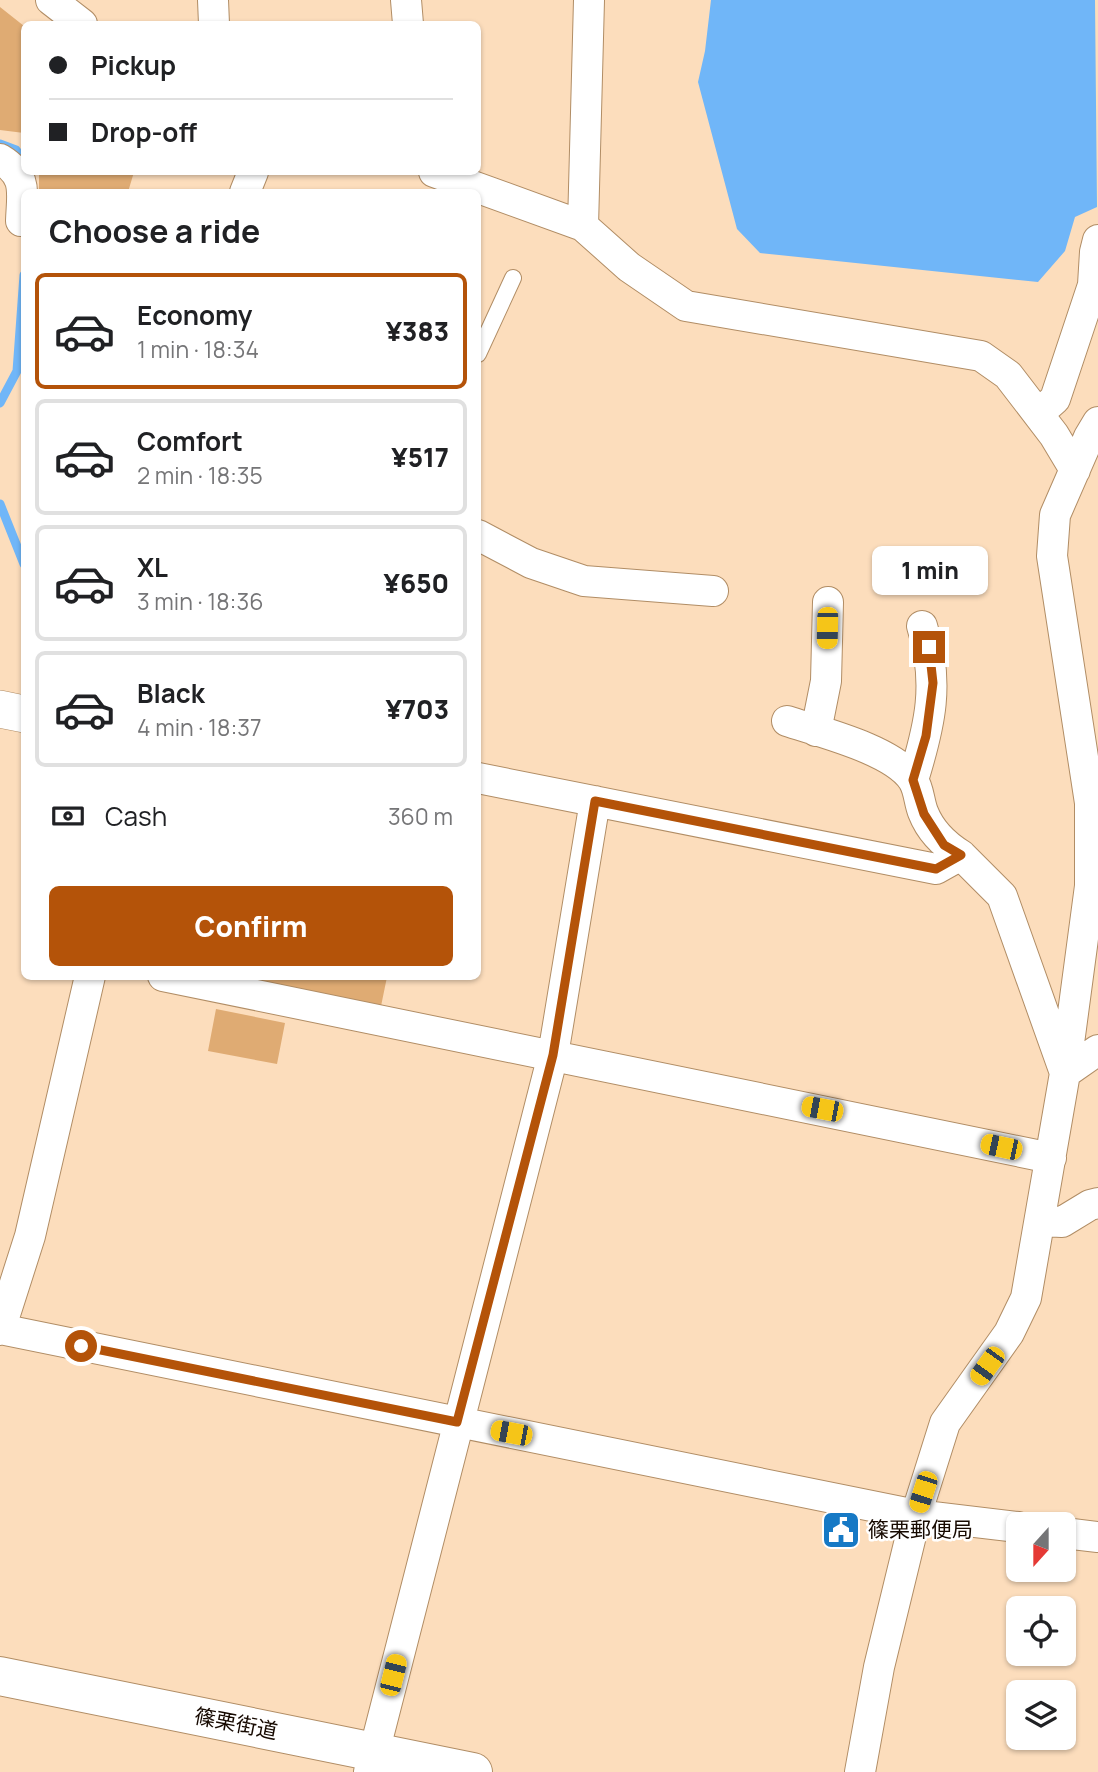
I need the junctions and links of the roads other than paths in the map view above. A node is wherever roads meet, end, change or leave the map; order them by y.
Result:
1 (51, 0) edge
2 (213, 0) edge
3 (406, 0) edge
4 (589, 0) edge
5 (78, 21) edge
6 (214, 21) edge
7 (408, 21) edge
8 (0, 159) edge
9 (441, 175) edge
10 (23, 189) edge
11 (480, 189) edge
12 (481, 189) edge
13 (583, 226) junction
14 (1098, 240) edge
15 (513, 278) dead end
16 (481, 347) edge
17 (1038, 414) junction
18 (1098, 422) edge
19 (1075, 470) junction
20 (481, 537) edge
21 (713, 591) dead end
22 (828, 602) dead end
23 (922, 626) dead end
24 (0, 709) edge
25 (21, 713) edge
26 (787, 721) dead end
27 (816, 731) junction
28 (481, 779) edge
29 (913, 780) junction
30 (595, 801) junction
31 (961, 855) junction
32 (89, 980) edge
33 (183, 980) edge
34 (1098, 1050) edge
35 (553, 1055) junction
36 (1065, 1073) junction
37 (1051, 1158) junction
38 (1098, 1203) edge
39 (1041, 1221) junction
40 (0, 1329) edge
41 (457, 1422) junction
42 (916, 1515) junction
43 (1006, 1526) edge
44 (1076, 1534) edge
45 (1098, 1537) edge
46 (0, 1676) edge
47 (371, 1762) edge
48 (473, 1772) edge
49 (860, 1772) edge

1 - 5 street
2 - 6 street
3 - 7 street
4 - 13 street
8 - 10 street
9 - 11 street
12 - 13 street
13 - 17 street
14 - 17 street
15 - 16 lane
17 - 19 street
18 - 19 street
19 - 36 street
20 - 21 street
22 - 27 street
23 - 29 street
24 - 25 street
26 - 27 street
27 - 29 street
28 - 30 street
29 - 31 street
30 - 31 street
30 - 35 street
31 - 36 street
32 - 40 street
33 - 35 street
34 - 36 street
35 - 37 street
35 - 41 street
36 - 37 street
37 - 39 street
38 - 39 street
39 - 42 street
40 - 41 street
41 - 42 street
41 - 47 street
42 - 43 street
42 - 49 street
44 - 45 street
46 - 47 main road, 篠栗街道
47 - 48 main road, 篠栗街道

